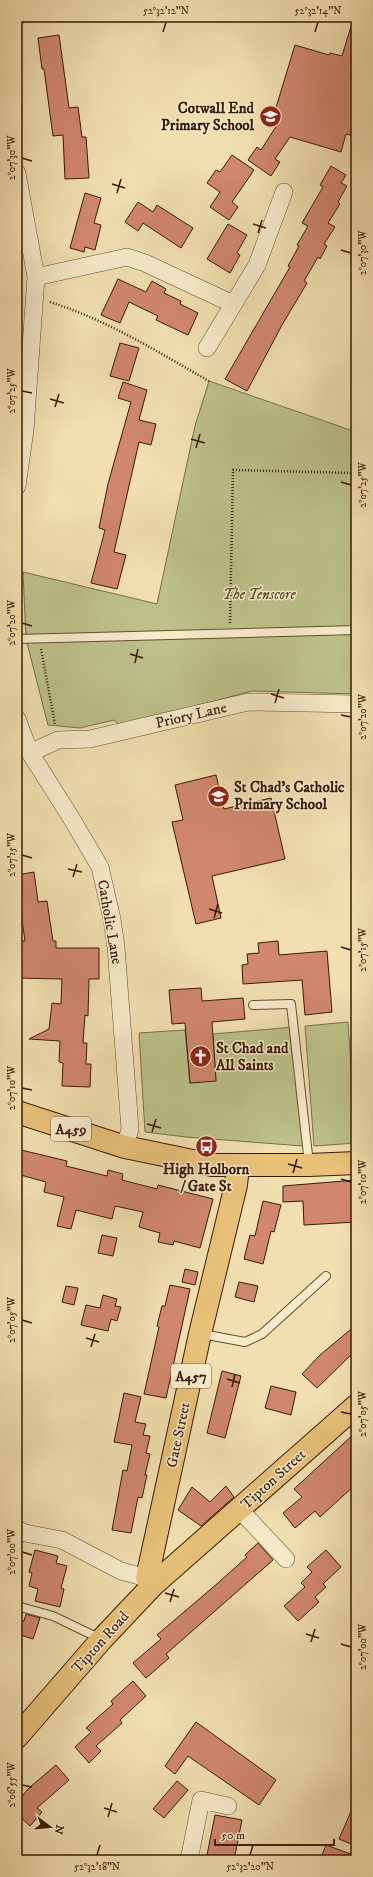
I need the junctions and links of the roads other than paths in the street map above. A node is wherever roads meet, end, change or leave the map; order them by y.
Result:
1 (17, 173) edge
2 (284, 192) dead end
3 (36, 277) junction
4 (233, 304) junction
5 (207, 348) dead end
6 (17, 486) edge
7 (356, 630) edge
8 (17, 639) edge
9 (356, 704) edge
10 (17, 719) edge
11 (30, 753) junction
12 (253, 1005) dead end
13 (17, 1112) edge
14 (125, 1147) junction
15 (356, 1163) edge
16 (238, 1166) junction
17 (309, 1166) junction
18 (326, 1276) dead end
19 (200, 1334) junction
20 (356, 1406) edge
21 (239, 1509) junction
22 (17, 1529) edge
23 (188, 1552) joint
24 (286, 1559) dead end
25 (150, 1581) junction
26 (17, 1606) edge
27 (102, 1639) junction
28 (17, 1736) edge
29 (228, 1806) dead end
30 (189, 1860) edge

1 - 3 street
2 - 4 street
3 - 4 street
3 - 6 street
4 - 5 street
7 - 8 lane
9 - 11 street, Priory Lane
10 - 11 street, Catholic Lane
11 - 14 street, Catholic Lane
12 - 17 lane
13 - 14 main road, A459
14 - 16 main road, A459
15 - 17 main road, A459
16 - 17 main road, A459
16 - 19 main road, Gate Street / A457
18 - 19 lane
19 - 25 main road, Gate Street / A457
20 - 21 main road, Tipton Street
21 - 23 main road, Tipton Street
21 - 24 street
22 - 25 street
23 - 25 main road, Tipton Road
25 - 27 main road, Tipton Road
26 - 27 lane
27 - 28 main road, Tipton Road
29 - 30 street

